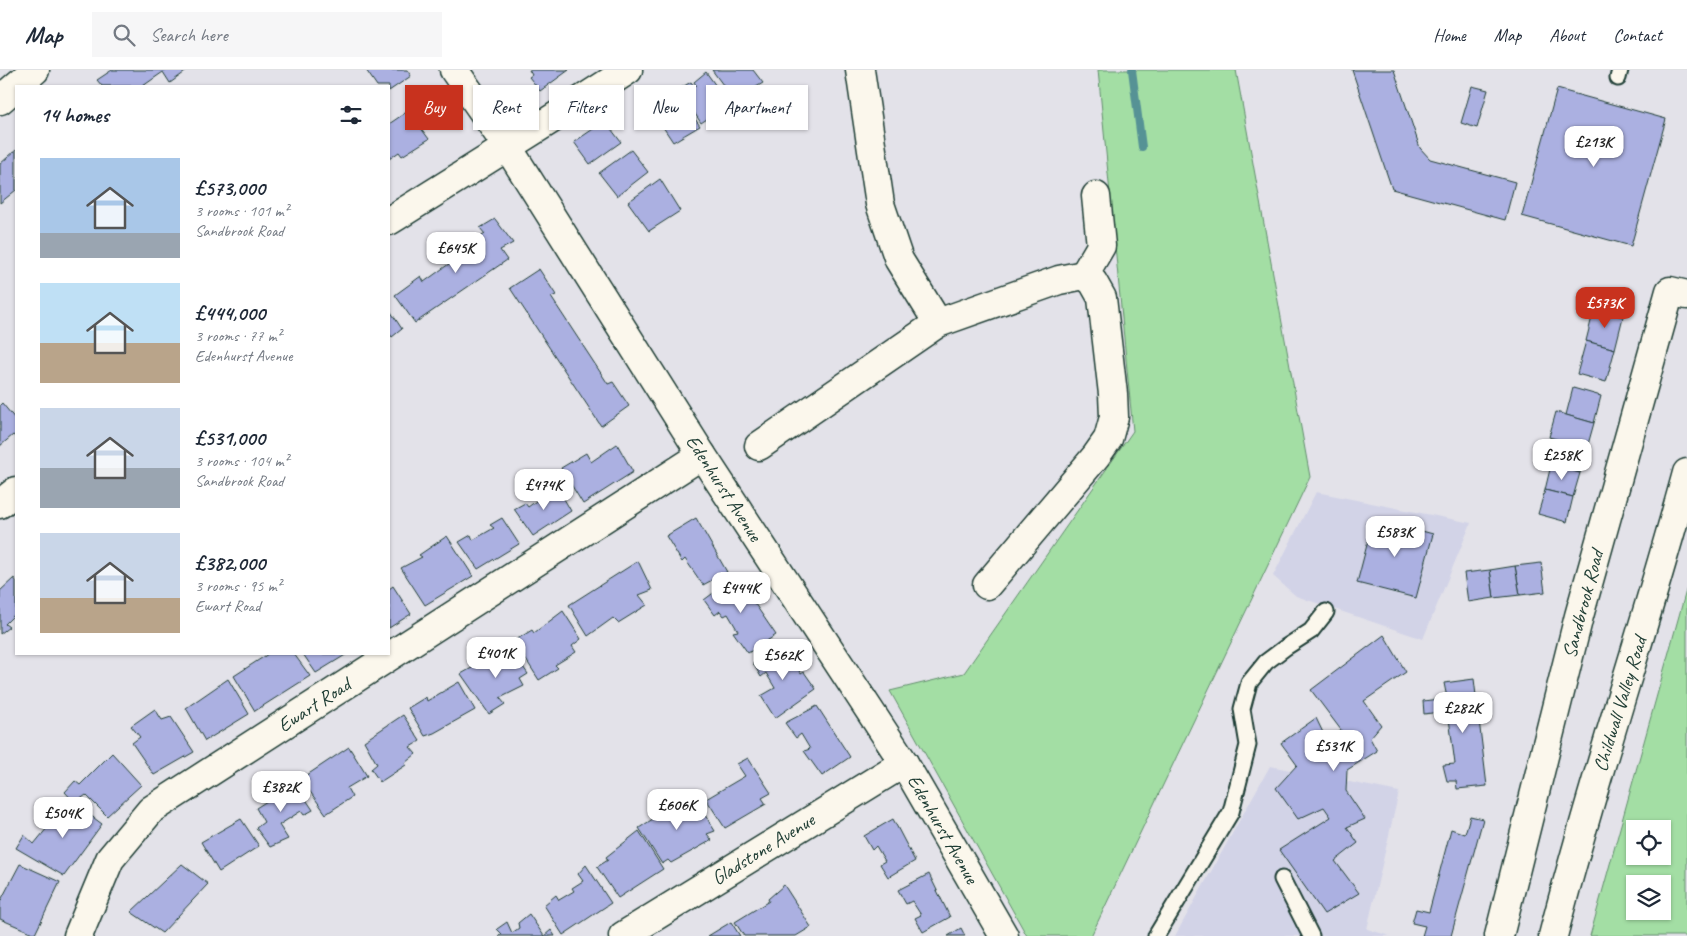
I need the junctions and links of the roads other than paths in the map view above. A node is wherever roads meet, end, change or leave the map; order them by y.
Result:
1 (35, 70) edge
2 (454, 70) edge
3 (628, 70) edge
4 (860, 70) edge
5 (18, 85) edge
6 (15, 87) edge
7 (0, 100) edge
8 (507, 146) junction
9 (1096, 196) dead end
10 (390, 220) edge
11 (1084, 274) junction
12 (1687, 295) edge
13 (938, 323) junction
14 (759, 446) dead end
15 (702, 455) junction
16 (1687, 473) edge
17 (15, 492) edge
18 (0, 504) edge
19 (987, 585) dead end
20 (1326, 612) dead end
21 (904, 763) junction
22 (1282, 879) dead end
23 (78, 936) edge
24 (623, 936) edge
25 (1004, 936) edge
26 (1156, 936) edge
27 (1311, 936) edge
28 (1499, 936) edge
29 (1553, 936) edge

1 - 5 street
2 - 8 street, Edenhurst Avenue
3 - 8 street
4 - 13 street
6 - 7 street
8 - 10 street
8 - 15 street, Edenhurst Avenue
9 - 11 street
11 - 13 street
11 - 19 street
12 - 28 street, Sandbrook Road
13 - 14 street
15 - 21 street, Edenhurst Avenue
15 - 23 street, Ewart Road
16 - 29 street, Childwall Valley Road
17 - 18 street
20 - 26 lane
21 - 24 street, Gladstone Avenue
21 - 25 street, Edenhurst Avenue
22 - 27 lane

